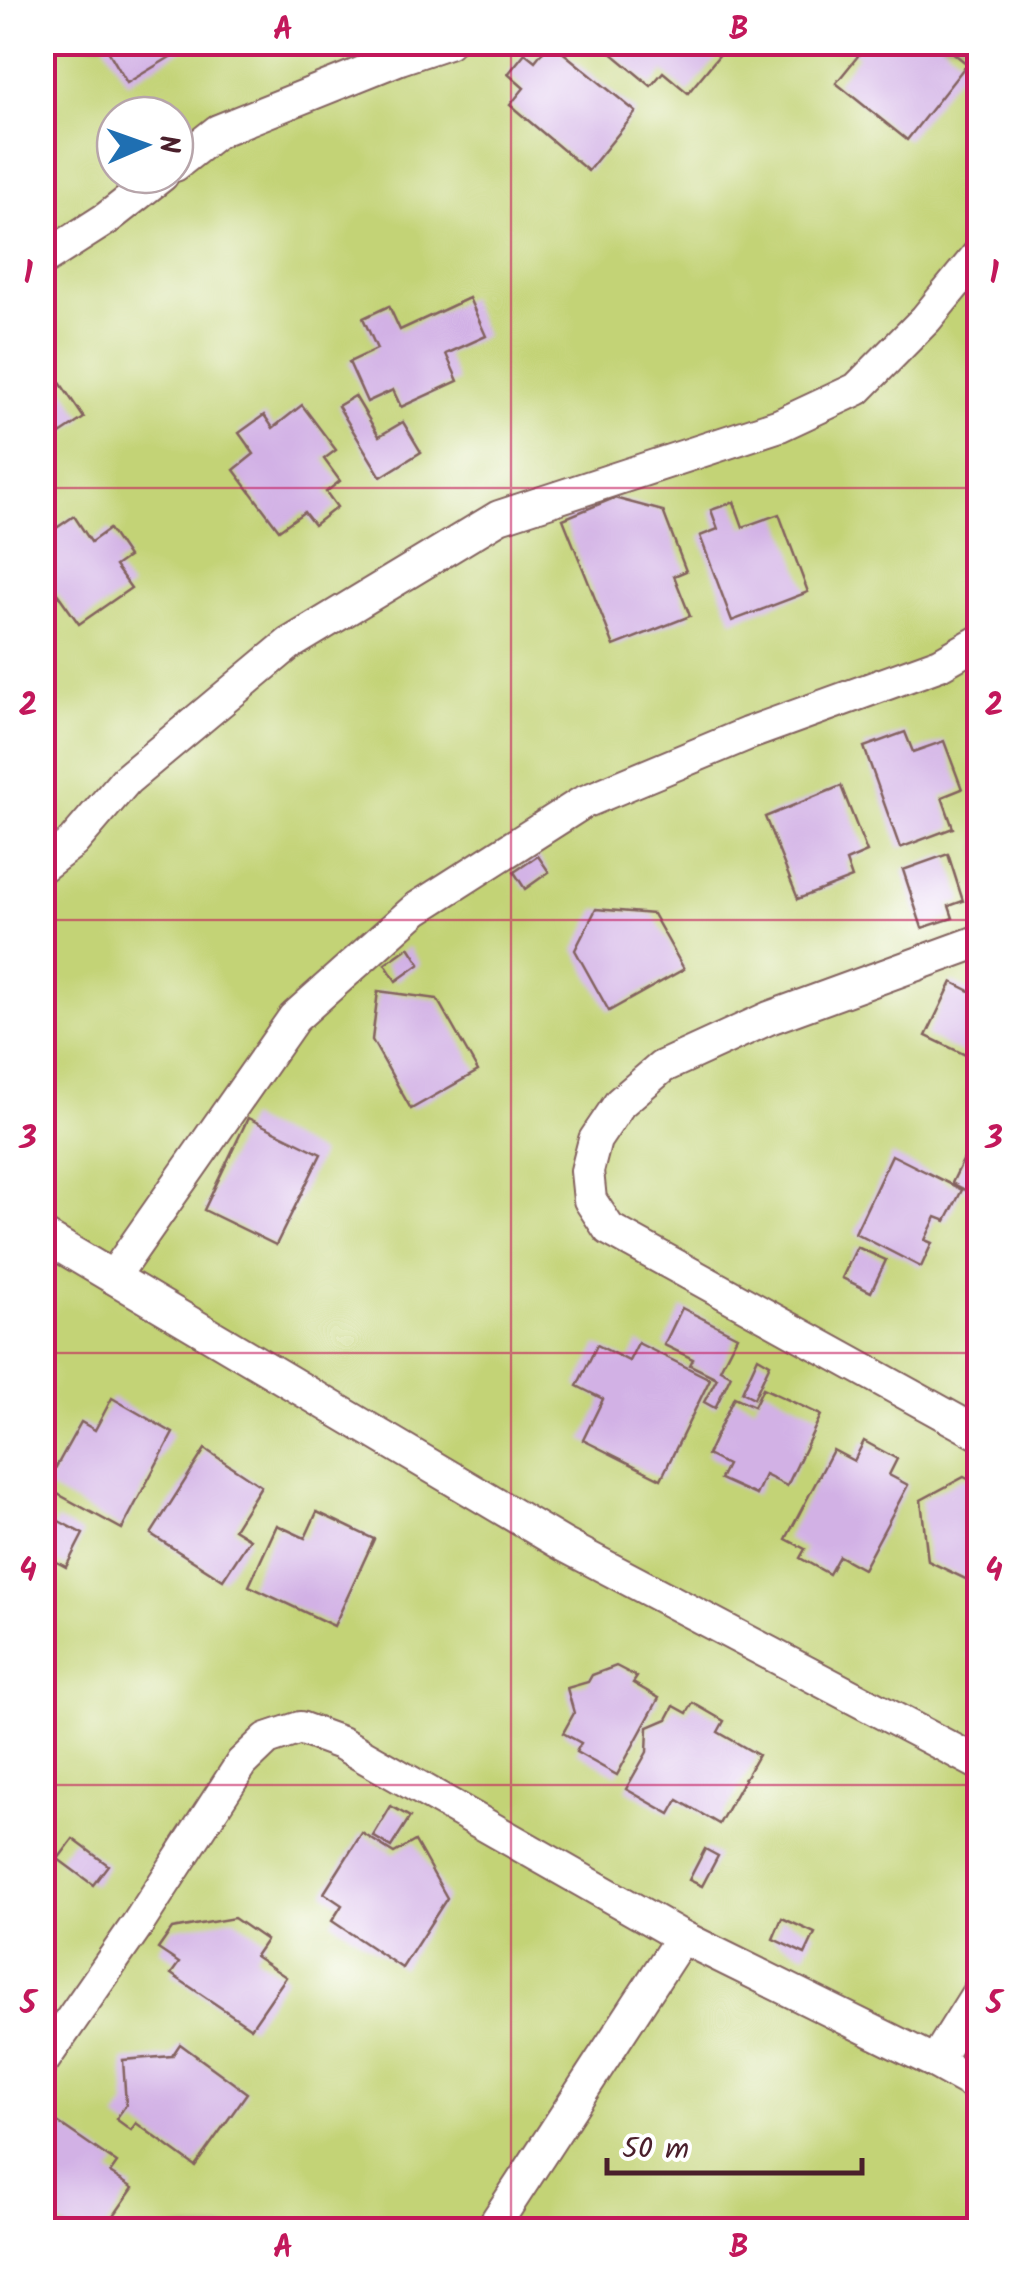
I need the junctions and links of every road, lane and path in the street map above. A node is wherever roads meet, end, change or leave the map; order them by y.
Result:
1 (448, 42) edge
2 (195, 149) edge
3 (137, 195) edge
4 (980, 253) edge
5 (42, 260) edge
6 (980, 641) edge
7 (42, 866) edge
8 (980, 941) edge
9 (42, 1235) edge
10 (113, 1276) junction
11 (980, 1434) edge
12 (980, 1764) edge
13 (682, 1937) junction
14 (980, 1990) edge
15 (42, 2062) edge
16 (935, 2062) junction
17 (980, 2087) edge
18 (490, 2230) edge

1 - 2 street
3 - 5 street
4 - 7 street
6 - 10 street
8 - 11 street
9 - 10 street
10 - 12 street
13 - 15 street
13 - 16 street
13 - 18 street
14 - 16 street
16 - 17 street

